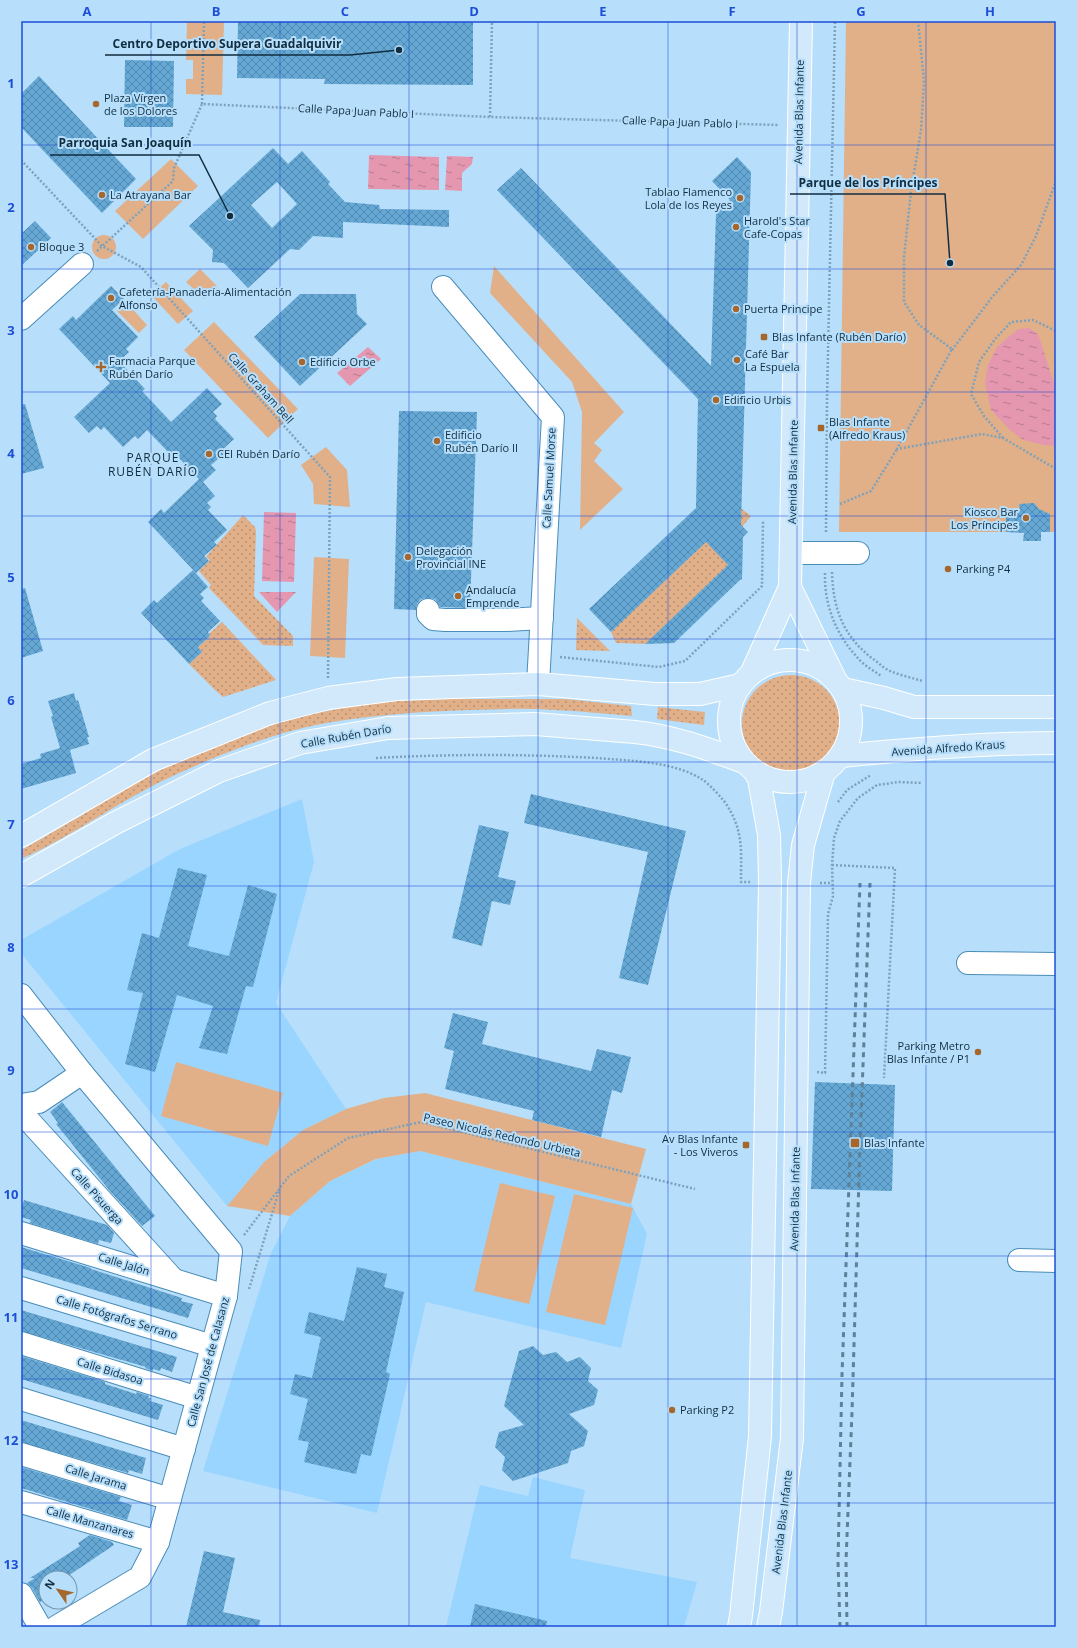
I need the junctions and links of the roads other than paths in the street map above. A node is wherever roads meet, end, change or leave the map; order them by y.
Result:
1 (801, 21) edge
2 (82, 264) road end
3 (443, 287) dead end
4 (21, 320) edge
5 (858, 553) dead end
6 (791, 554) junction
7 (790, 588) junction
8 (428, 610) dead end
9 (542, 618) junction
10 (746, 679) junction
11 (839, 683) junction
12 (538, 684) junction
13 (1056, 708) edge
14 (1056, 744) edge
15 (841, 756) junction
16 (750, 767) junction
17 (824, 772) junction
18 (21, 836) edge
19 (21, 876) edge
20 (968, 963) dead end
21 (1056, 964) edge
22 (21, 995) edge
23 (82, 1073) junction
24 (21, 1105) edge
25 (21, 1112) edge
26 (21, 1233) edge
27 (1019, 1260) dead end
28 (1056, 1261) edge
29 (173, 1279) junction
30 (21, 1288) edge
31 (226, 1296) junction
32 (21, 1343) edge
33 (212, 1346) junction
34 (198, 1398) junction
35 (21, 1399) edge
36 (184, 1449) junction
37 (21, 1454) edge
38 (170, 1499) junction
39 (21, 1502) edge
40 (158, 1542) junction
41 (21, 1594) edge
42 (40, 1627) edge
43 (56, 1627) edge
44 (739, 1627) edge
45 (768, 1627) edge

1 - 6 main road, Avenida Blas Infante
2 - 4 street
3 - 9 street, Calle Samuel Morse
5 - 6 street
6 - 7 main road, Avenida Blas Infante
7 - 10 main road
7 - 11 main road
8 - 9 street
9 - 12 street, Calle Samuel Morse
10 - 11 main road
10 - 12 main road
10 - 16 main road
11 - 13 main road
11 - 15 main road
12 - 18 main road
14 - 15 main road, Avenida Alfredo Kraus
15 - 17 main road
16 - 17 main road
16 - 19 main road, Calle Rubén Darío
16 - 44 main road
17 - 45 main road, Avenida Blas Infante
20 - 21 street
22 - 23 street
23 - 24 street
23 - 31 street, Calle San José de Calasanz
25 - 29 street, Calle Pisuerga
26 - 29 street, Calle Jalón
27 - 28 street
29 - 31 street, Calle Jalón
30 - 33 street, Calle Fotógrafos Serrano
31 - 33 street, Calle San José de Calasanz
32 - 34 street, Calle Bidasoa
33 - 34 street, Calle San José de Calasanz
34 - 36 street, Calle San José de Calasanz
35 - 36 street
36 - 38 street, Calle San José de Calasanz
37 - 38 street, Calle Jarama
38 - 40 street, Calle San José de Calasanz
39 - 40 street, Calle Manzanares
40 - 43 street, Calle San José de Calasanz
41 - 42 street

